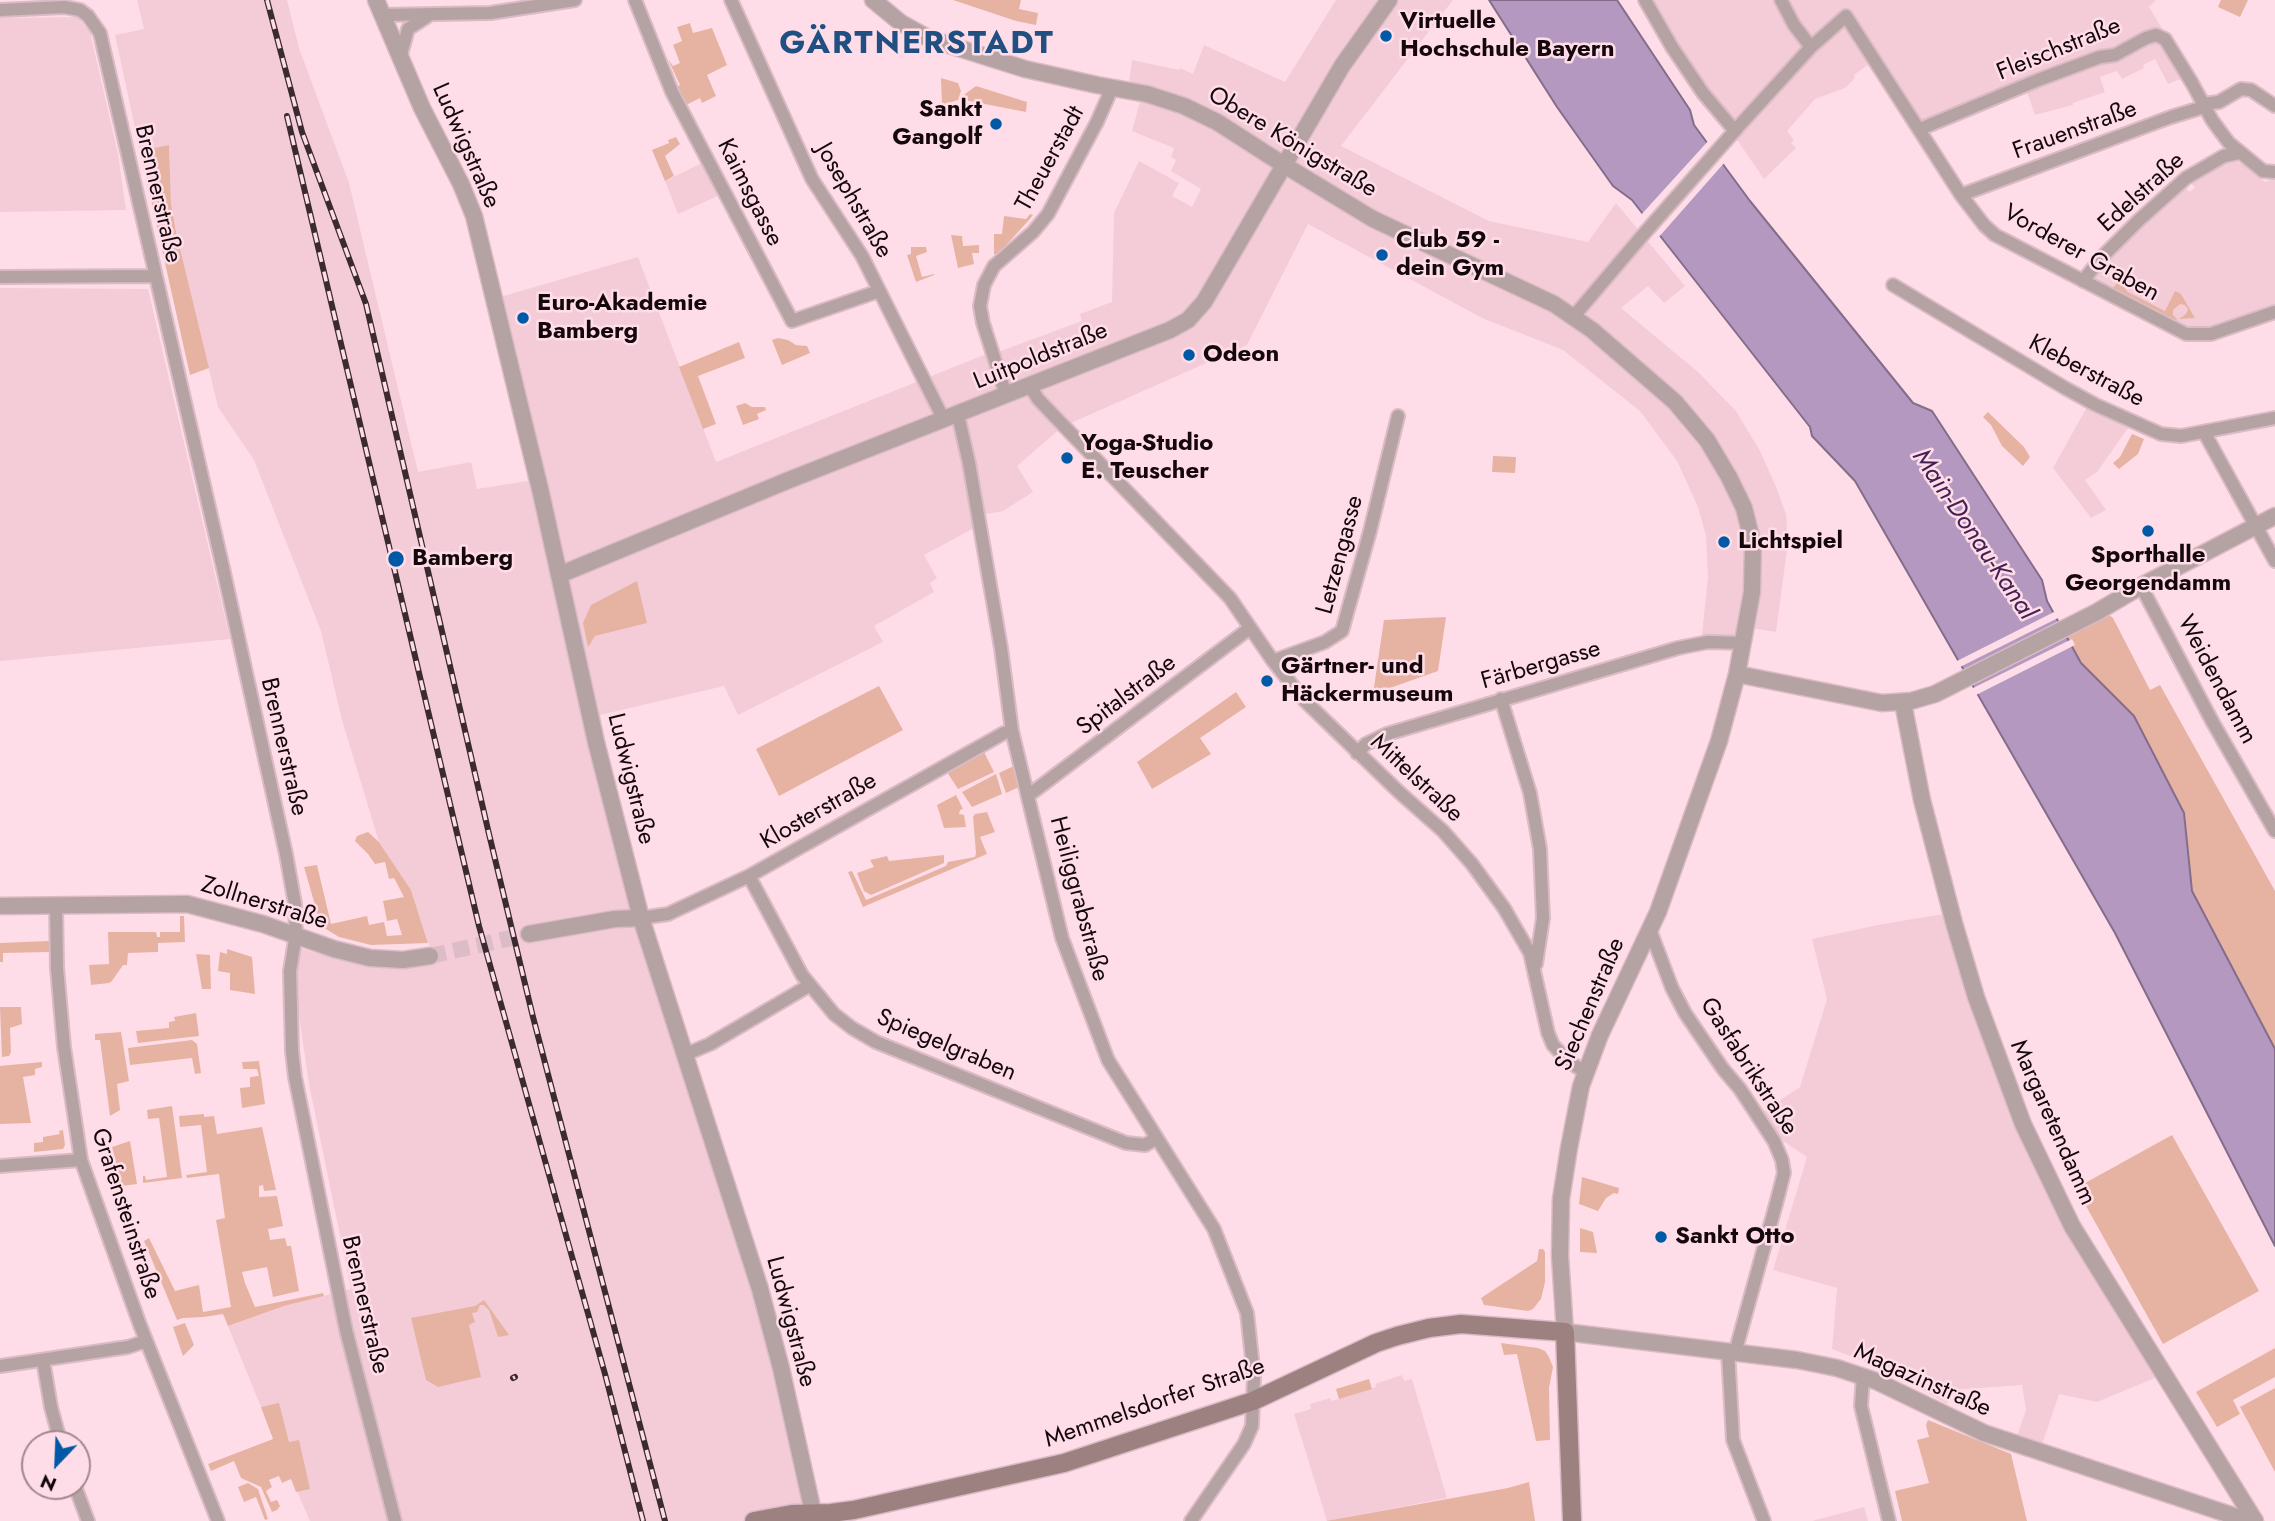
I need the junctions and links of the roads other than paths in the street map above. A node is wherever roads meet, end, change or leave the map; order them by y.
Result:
1 (576, 0) edge
2 (635, 0) edge
3 (731, 0) edge
4 (873, 0) edge
5 (1389, 0) edge
6 (1645, 0) edge
7 (1781, 0) edge
8 (379, 8) edge
9 (0, 10) edge
10 (429, 16) junction
11 (1811, 47) junction
12 (400, 58) junction
13 (1112, 88) junction
14 (2203, 105) junction
15 (2275, 106) edge
16 (1920, 129) junction
17 (1730, 136) junction
18 (2239, 153) junction
19 (1284, 165) junction
20 (2269, 172) edge
21 (1961, 195) junction
22 (154, 276) junction
23 (0, 277) edge
24 (2083, 281) junction
25 (1893, 285) dead end
26 (879, 291) junction
27 (2275, 312) edge
28 (1574, 316) junction
29 (1030, 386) junction
30 (1006, 396) junction
31 (1398, 416) dead end
32 (951, 418) junction
33 (2275, 418) edge
34 (2204, 432) junction
35 (2275, 516) edge
36 (2257, 526) junction
37 (2275, 561) edge
38 (1754, 566) joint
39 (559, 575) junction
40 (2141, 586) junction
41 (1250, 628) junction
42 (1743, 643) junction
43 (1273, 661) junction
44 (1737, 674) junction
45 (1501, 699) junction
46 (1903, 703) junction
47 (1012, 731) junction
48 (1357, 753) junction
49 (1029, 795) junction
50 (2275, 831) edge
51 (749, 876) junction
52 (56, 905) junction
53 (0, 906) edge
54 (641, 918) junction
55 (1650, 930) junction
56 (296, 934) junction
57 (529, 934) tunnel mouth
58 (430, 956) tunnel mouth
59 (1535, 968) junction
60 (810, 985) junction
61 (684, 1055) junction
62 (1585, 1072) junction
63 (1157, 1138) junction
64 (81, 1160) junction
65 (0, 1166) edge
66 (1565, 1332) junction
67 (146, 1341) junction
68 (1732, 1352) junction
69 (43, 1360) junction
70 (0, 1366) edge
71 (1863, 1376) junction
72 (1253, 1401) junction
73 (57, 1430) edge
74 (80, 1500) edge
75 (814, 1517) edge
76 (88, 1521) edge
77 (218, 1521) edge
78 (395, 1521) edge
79 (754, 1521) edge
80 (1191, 1521) edge
81 (1572, 1521) edge
82 (1764, 1521) edge
83 (1889, 1521) edge
84 (2249, 1521) edge
85 (2255, 1521) edge

1 - 10 street
2 - 26 street, Kaimsgasse
3 - 26 street, Josephstraße
4 - 13 street, Obere Königstraße
5 - 19 street, Luitpoldstraße
6 - 17 street
7 - 11 street
8 - 10 street
8 - 12 street, Ludwigstraße
9 - 22 street, Brennerstraße
10 - 12 street
11 - 16 street, Vorderer Graben
11 - 17 street
12 - 39 street, Ludwigstraße
13 - 19 street, Obere Königstraße
13 - 30 street, Theuerstadt
14 - 15 street, Frauenstraße
14 - 16 street, Fleischstraße
14 - 18 street, Fleischstraße
14 - 21 street, Frauenstraße
16 - 21 street, Vorderer Graben
17 - 28 street
18 - 20 street, Fleischstraße
18 - 24 street, Edelstraße
19 - 28 street, Obere Königstraße
19 - 29 street, Luitpoldstraße
21 - 24 street, Vorderer Graben
22 - 23 street
22 - 56 street, Brennerstraße
24 - 27 street, Vorderer Graben
25 - 34 street, Kleberstraße
26 - 32 street, Josephstraße
28 - 38 street, Obere Königstraße
29 - 30 street, Luitpoldstraße
29 - 41 street, Mittelstraße
30 - 32 street, Luitpoldstraße
31 - 43 street, Letzengasse
32 - 39 street, Luitpoldstraße
32 - 47 street, Heiliggrabstraße
33 - 34 street, Kleberstraße
34 - 36 street
35 - 36 street
36 - 37 street
36 - 40 street
38 - 42 street, Siechenstraße
39 - 54 street, Ludwigstraße
40 - 46 street
40 - 50 street, Weidendamm
41 - 43 street, Mittelstraße
41 - 49 street, Spitalstraße
42 - 44 street, Siechenstraße
42 - 45 street, Färbergasse
43 - 48 street, Mittelstraße
44 - 46 street
44 - 55 street, Siechenstraße
45 - 48 street, Färbergasse
45 - 59 street
46 - 85 street, Margaretendamm
47 - 49 street, Heiliggrabstraße
47 - 51 street, Klosterstraße
48 - 59 street, Mittelstraße
49 - 63 street, Heiliggrabstraße
51 - 54 street, Klosterstraße
51 - 60 street, Spiegelgraben
52 - 53 street, Zollnerstraße
52 - 56 street, Zollnerstraße
52 - 64 street, Grafensteinstraße
54 - 57 street
54 - 61 street, Ludwigstraße
55 - 62 street, Siechenstraße
55 - 68 street, Gasfabrikstraße
56 - 58 street, Zollnerstraße
56 - 78 street, Brennerstraße
59 - 62 street, Mittelstraße
60 - 61 street
60 - 63 street, Spiegelgraben
61 - 75 street, Ludwigstraße
62 - 66 street, Siechenstraße
63 - 72 street, Heiliggrabstraße
64 - 65 street
64 - 67 street, Grafensteinstraße
66 - 68 street, Magazinstraße
66 - 72 main road, Memmelsdorfer Straße
66 - 81 main road, Siechenstraße
67 - 69 street
67 - 77 street, Grafensteinstraße
68 - 71 street, Magazinstraße
68 - 82 street, Gasfabrikstraße
69 - 70 street
69 - 73 street
71 - 83 street
71 - 84 street, Magazinstraße
72 - 75 main road, Memmelsdorfer Straße
72 - 80 street, Heiliggrabstraße
74 - 76 street
75 - 79 main road, Memmelsdorfer Straße

